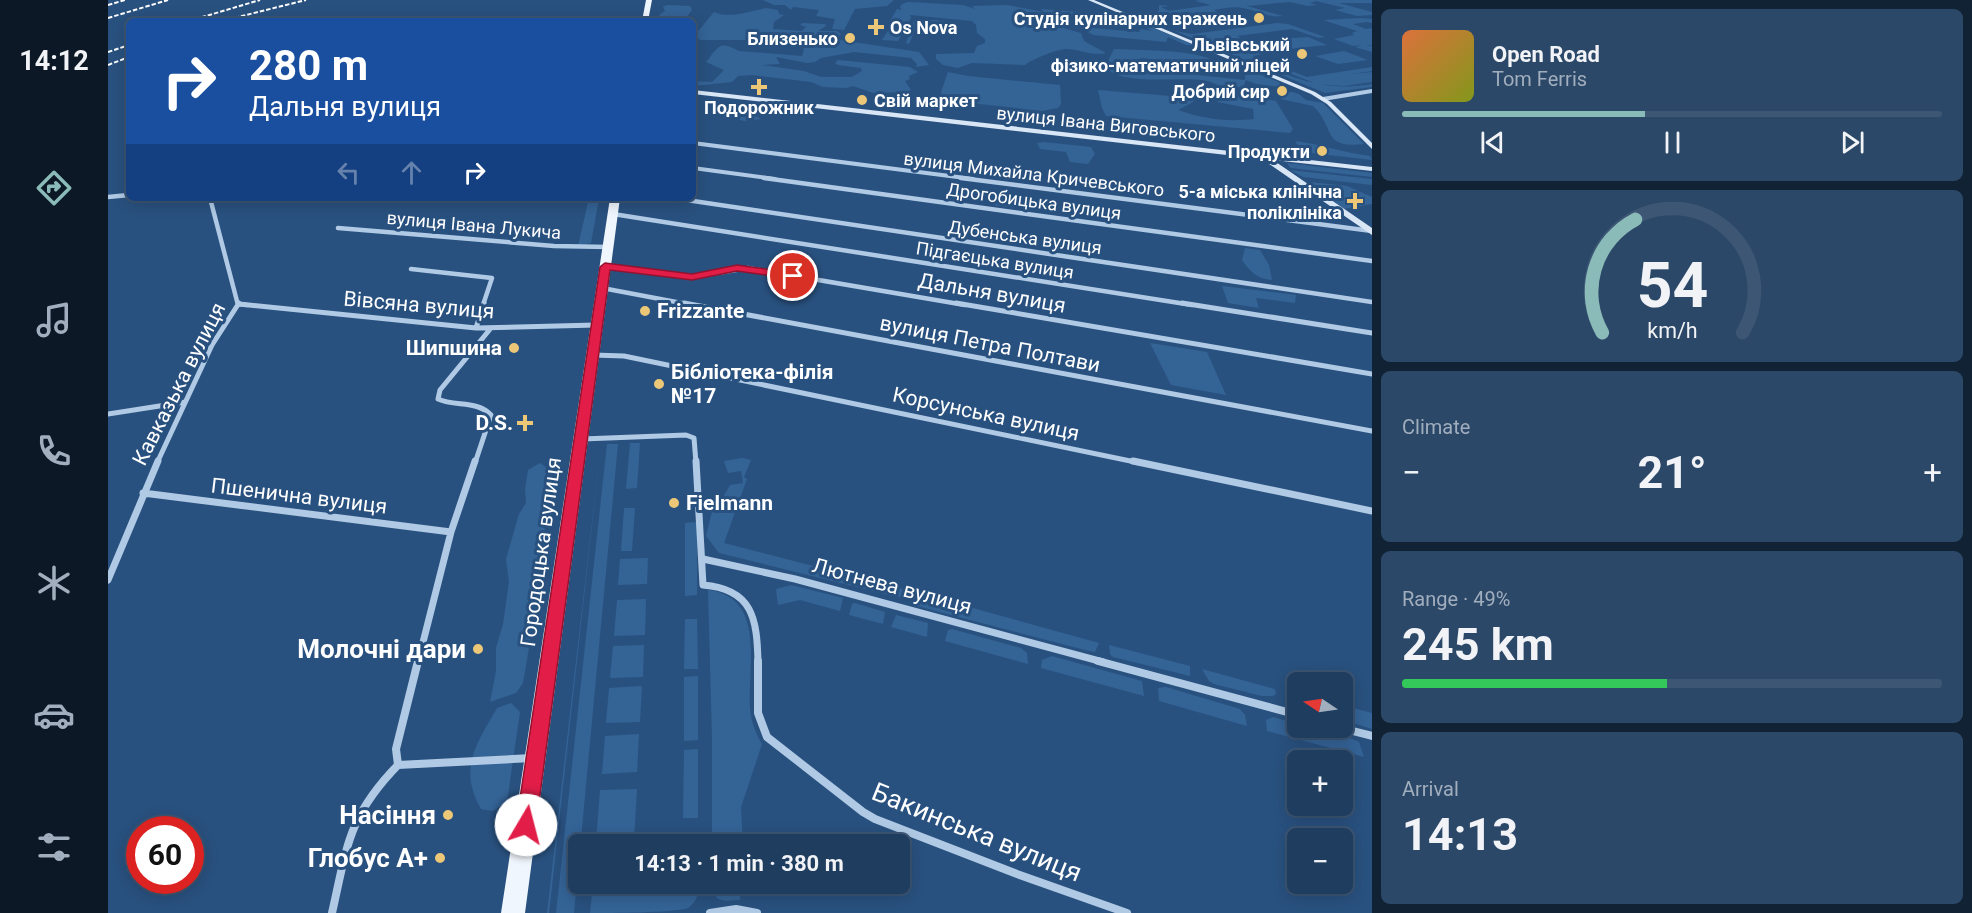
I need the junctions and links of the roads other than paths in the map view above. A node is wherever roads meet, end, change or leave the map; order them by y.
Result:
1 (649, 0) edge
2 (1090, 0) edge
3 (646, 18) edge
4 (1372, 91) edge
5 (696, 92) edge
6 (1323, 99) junction
7 (696, 143) edge
8 (1372, 147) edge
9 (1263, 156) junction
10 (696, 168) edge
11 (1372, 169) edge
12 (126, 195) edge
13 (108, 197) edge
14 (211, 201) edge
15 (615, 201) edge
16 (693, 201) edge
17 (613, 214) junction
18 (338, 228) dead end
19 (1372, 231) edge
20 (608, 247) junction
21 (1372, 261) edge
22 (605, 267) junction
23 (411, 269) dead end
24 (602, 288) junction
25 (1372, 302) edge
26 (239, 304) junction
27 (597, 325) junction
28 (476, 328) junction
29 (492, 328) junction
30 (1372, 333) edge
31 (592, 355) junction
32 (1372, 374) edge
33 (185, 402) junction
34 (108, 414) edge
35 (1372, 432) edge
36 (580, 439) junction
37 (143, 493) junction
38 (1372, 511) edge
39 (451, 531) junction
40 (703, 560) junction
41 (108, 580) edge
42 (1287, 712) edge
43 (1353, 731) edge
44 (1372, 736) edge
45 (536, 758) junction
46 (398, 765) junction
47 (332, 913) edge
48 (513, 913) edge
49 (710, 913) edge
50 (757, 913) edge
51 (1127, 913) edge

1 - 3 main road
2 - 6 street
4 - 6 street
5 - 9 street, вулиця Івана Виговського
6 - 8 street
7 - 19 street, вулиця Михайла Кричевського
9 - 11 street, вулиця Івана Виговського
9 - 19 street
10 - 21 street, Дрогобицька вулиця
12 - 13 street
14 - 26 street, Кавказька вулиця
15 - 17 main road, Городоцька вулиця
16 - 25 street, Дубенська вулиця
17 - 20 main road, Городоцька вулиця
17 - 30 street, Підгаєцька вулиця
18 - 20 street, вулиця Івана Лукича
20 - 22 main road, Городоцька вулиця
22 - 24 main road, Городоцька вулиця
22 - 32 street, Дальня вулиця
23 - 28 street
24 - 27 main road, Городоцька вулиця
24 - 35 street, вулиця Петра Полтави
26 - 28 street, Вівсяна вулиця
26 - 33 street, Кавказька вулиця
27 - 29 street, Вівсяна вулиця
27 - 31 main road, Городоцька вулиця
28 - 29 street, Вівсяна вулиця
29 - 39 street
31 - 36 main road, Городоцька вулиця
31 - 38 street, Корсунська вулиця
33 - 34 street
33 - 37 street, Кавказька вулиця
36 - 40 street
36 - 45 main road, Городоцька вулиця
37 - 39 street, Пшенична вулиця
37 - 41 street, Кавказька вулиця
39 - 46 street
40 - 42 street, Лютнева вулиця
40 - 51 street, Бакинська вулиця
43 - 44 street
45 - 46 street
45 - 48 main road, Городоцька вулиця
46 - 47 street
49 - 50 street

